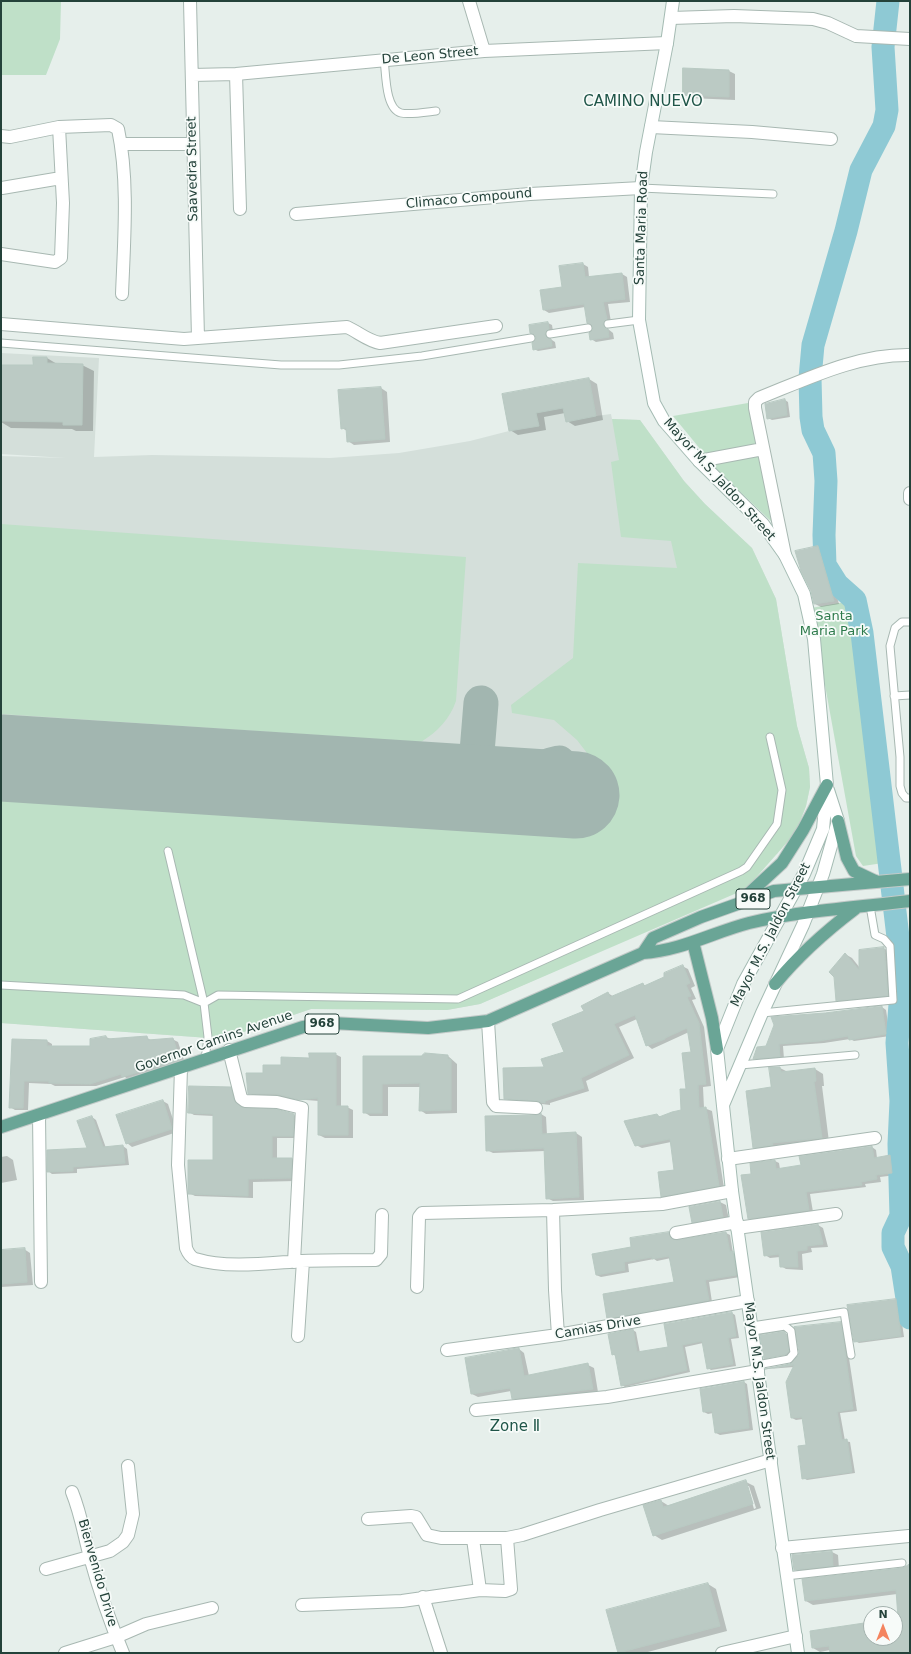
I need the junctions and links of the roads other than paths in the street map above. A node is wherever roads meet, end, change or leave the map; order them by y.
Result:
1 (190, 1) edge
2 (469, 1) edge
3 (673, 1) edge
4 (671, 18) junction
5 (910, 39) edge
6 (667, 43) junction
7 (484, 51) junction
8 (384, 59) junction
9 (236, 74) junction
10 (192, 75) junction
11 (436, 111) dead end
12 (59, 127) junction
13 (651, 127) junction
14 (1, 136) edge
15 (831, 139) dead end
16 (122, 144) junction
17 (192, 144) junction
18 (60, 178) junction
19 (2, 188) dead end
20 (641, 188) junction
21 (773, 194) dead end
22 (240, 209) dead end
23 (296, 214) dead end
24 (1, 254) edge
25 (122, 294) dead end
26 (639, 320) junction
27 (1, 324) edge
28 (608, 324) dead end
29 (496, 326) dead end
30 (588, 328) dead end
31 (550, 334) dead end
32 (198, 338) junction
33 (531, 338) dead end
34 (1, 343) edge
35 (910, 355) edge
36 (647, 360) joint
37 (763, 449) junction
38 (699, 461) junction
39 (910, 493) edge
40 (910, 499) edge
41 (785, 555) junction
42 (910, 622) edge
43 (910, 694) edge
44 (894, 696) junction
45 (770, 736) dead end
46 (827, 785) junction
47 (910, 798) edge
48 (838, 821) junction
49 (168, 850) dead end
50 (906, 879) edge
51 (876, 881) junction
52 (818, 887) junction
53 (797, 889) junction
54 (908, 902) edge
55 (736, 905) junction
56 (874, 905) junction
57 (857, 908) junction
58 (807, 914) junction
59 (782, 917) junction
60 (693, 942) junction
61 (643, 953) junction
62 (775, 984) junction
63 (1, 985) edge
64 (204, 1003) junction
65 (762, 1013) junction
66 (488, 1021) junction
67 (717, 1049) junction
68 (229, 1050) junction
69 (855, 1054) dead end
70 (205, 1059) junction
71 (740, 1065) junction
72 (181, 1068) junction
73 (536, 1108) dead end
74 (722, 1108) junction
75 (39, 1115) junction
76 (1, 1127) edge
77 (875, 1138) dead end
78 (728, 1159) junction
79 (732, 1190) junction
80 (553, 1210) junction
81 (836, 1214) dead end
82 (382, 1215) dead end
83 (737, 1225) junction
84 (676, 1233) dead end
85 (299, 1262) junction
86 (41, 1282) dead end
87 (417, 1287) dead end
88 (748, 1301) junction
89 (752, 1328) junction
90 (558, 1335) junction
91 (298, 1336) dead end
92 (447, 1350) dead end
93 (851, 1355) dead end
94 (758, 1368) junction
95 (476, 1410) dead end
96 (771, 1460) junction
97 (128, 1466) dead end
98 (72, 1492) dead end
99 (368, 1519) dead end
100 (909, 1536) dead end
101 (507, 1538) junction
102 (473, 1539) junction
103 (782, 1548) junction
104 (90, 1556) junction
105 (902, 1563) dead end
106 (46, 1569) dead end
107 (786, 1576) junction
108 (480, 1590) junction
109 (423, 1597) junction
110 (302, 1605) dead end
111 (212, 1608) dead end
112 (796, 1636) junction
113 (116, 1637) junction
114 (65, 1653) edge
115 (122, 1653) edge
116 (441, 1653) edge
117 (722, 1653) edge
118 (798, 1653) edge

1 - 10 street, Saavedra Street
2 - 7 street
3 - 4 street, Santa Maria Road
4 - 5 street
4 - 6 street, Santa Maria Road
6 - 7 street, De Leon Street
6 - 13 street, Santa Maria Road
7 - 8 street, De Leon Street
8 - 9 street, De Leon Street
8 - 11 lane
9 - 10 street, De Leon Street
9 - 22 street
10 - 17 street, Saavedra Street
12 - 14 street
12 - 16 street
12 - 18 street
13 - 15 street
13 - 20 street, Santa Maria Road
16 - 17 street
16 - 25 street
17 - 32 street, Saavedra Street
18 - 19 street
18 - 24 street
20 - 21 lane
20 - 23 street, Climaco Compound
20 - 26 street, Santa Maria Road
26 - 28 lane
26 - 36 street, Santa Maria Road
27 - 32 street
29 - 32 street
30 - 31 lane
33 - 34 lane
35 - 37 street
36 - 38 street, Mayor M.S. Jaldon Street
37 - 38 street
37 - 41 street
38 - 41 street, Mayor M.S. Jaldon Street
39 - 40 street
41 - 46 street, Mayor M.S. Jaldon Street
42 - 44 lane
43 - 44 lane
44 - 47 lane
45 - 64 lane
46 - 48 street, Mayor M.S. Jaldon Street
46 - 53 street, Mayor M.S. Jaldon Street
46 - 55 main road
48 - 51 main road
48 - 52 street, Mayor M.S. Jaldon Street
49 - 64 lane
50 - 51 main road, Governor Camins Avenue / 968
51 - 52 main road, Governor Camins Avenue / 968
52 - 53 main road, Governor Camins Avenue / 968
52 - 58 street, Mayor M.S. Jaldon Street
53 - 55 main road, Governor Camins Avenue / 968
53 - 59 street, Mayor M.S. Jaldon Street
54 - 56 main road, Governor Camins Avenue / 968
55 - 61 main road, Governor Camins Avenue / 968
56 - 57 main road, Governor Camins Avenue / 968
56 - 65 lane
57 - 58 main road, Governor Camins Avenue / 968
57 - 62 main road
58 - 59 main road, Governor Camins Avenue / 968
58 - 62 street, Mayor M.S. Jaldon Street
59 - 60 main road, Governor Camins Avenue / 968
59 - 67 street, Mayor M.S. Jaldon Street
60 - 61 main road, Governor Camins Avenue / 968
60 - 67 main road
61 - 66 main road, Governor Camins Avenue / 968
62 - 65 street, Mayor M.S. Jaldon Street
63 - 64 lane
64 - 70 lane
65 - 71 street, Mayor M.S. Jaldon Street
66 - 68 main road, Governor Camins Avenue / 968
66 - 73 street
67 - 74 street, Mayor M.S. Jaldon Street
68 - 70 main road, Governor Camins Avenue / 968
68 - 85 street
69 - 71 lane
70 - 72 main road, Governor Camins Avenue / 968
71 - 74 street, Mayor M.S. Jaldon Street
72 - 75 main road, Governor Camins Avenue / 968
72 - 85 street
74 - 78 street, Mayor M.S. Jaldon Street
75 - 76 main road, Governor Camins Avenue / 968
75 - 86 street
77 - 78 street
78 - 79 street, Mayor M.S. Jaldon Street
79 - 80 street
79 - 83 street, Mayor M.S. Jaldon Street
80 - 87 street
80 - 90 street
81 - 83 street
82 - 85 street
83 - 84 street
83 - 88 street, Mayor M.S. Jaldon Street
85 - 91 street
88 - 89 street, Mayor M.S. Jaldon Street
88 - 90 street, Camias Drive
89 - 93 lane
89 - 94 street, Mayor M.S. Jaldon Street
89 - 94 lane
90 - 92 street, Camias Drive
94 - 95 street
94 - 96 street, Mayor M.S. Jaldon Street
96 - 101 street
96 - 103 street, Mayor M.S. Jaldon Street
97 - 104 street
98 - 104 street, Bienvenido Drive
99 - 102 street
100 - 103 street
101 - 102 street
101 - 108 street
102 - 108 street
103 - 107 street, Mayor M.S. Jaldon Street
104 - 106 street
104 - 113 street, Bienvenido Drive
105 - 107 lane
107 - 112 street, Mayor M.S. Jaldon Street
108 - 109 street
109 - 110 street
109 - 116 street
111 - 113 street
112 - 117 street
112 - 118 street, Mayor M.S. Jaldon Street
113 - 114 street
113 - 115 street, Bienvenido Drive

